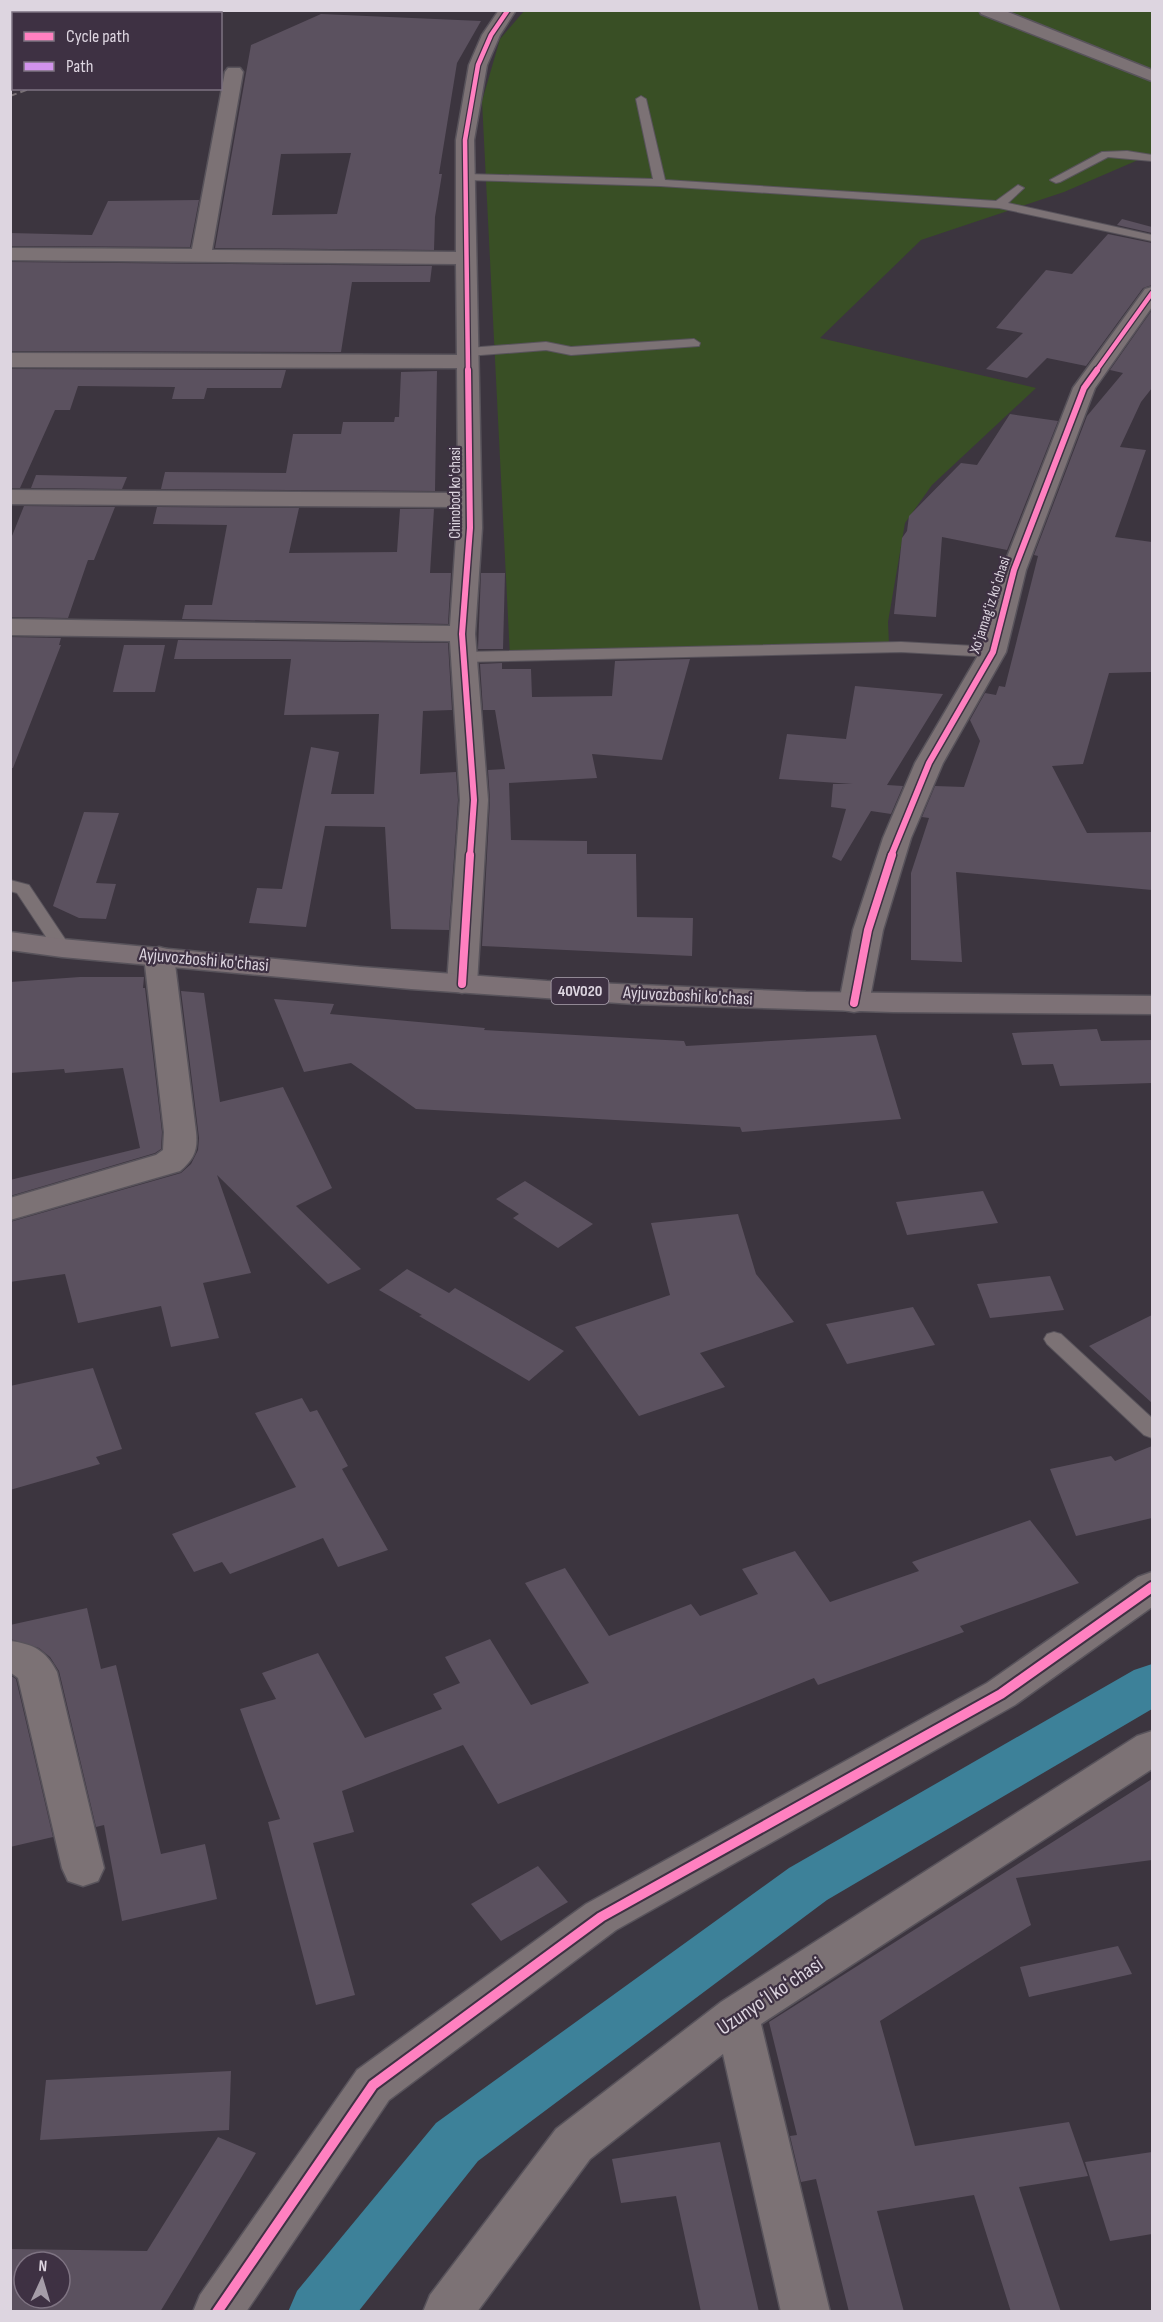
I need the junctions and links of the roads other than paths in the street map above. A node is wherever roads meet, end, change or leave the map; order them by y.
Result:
1 (508, 10) edge
2 (987, 10) edge
3 (234, 72) dead end
4 (1152, 76) edge
5 (641, 99) dead end
6 (1152, 158) edge
7 (466, 177) junction
8 (1056, 180) dead end
9 (660, 183) junction
10 (1018, 188) dead end
11 (999, 206) junction
12 (1152, 238) edge
13 (10, 255) edge
14 (201, 257) junction
15 (467, 258) junction
16 (1152, 294) edge
17 (694, 344) dead end
18 (468, 357) junction
19 (10, 360) edge
20 (10, 497) edge
21 (470, 500) junction
22 (10, 627) edge
23 (463, 646) junction
24 (993, 652) junction
25 (10, 885) edge
26 (10, 941) edge
27 (62, 948) junction
28 (159, 956) junction
29 (462, 984) junction
30 (854, 1003) junction
31 (1152, 1005) edge
32 (10, 1209) edge
33 (1054, 1339) dead end
34 (1152, 1430) edge
35 (1152, 1587) edge
36 (10, 1656) edge
37 (1152, 1748) edge
38 (83, 1868) dead end
39 (737, 2016) junction
40 (217, 2312) edge
41 (447, 2312) edge
42 (806, 2312) edge

1 - 7 street, Chinobod koʻchasi
2 - 4 street
3 - 14 street
5 - 9 lane
6 - 8 lane
7 - 9 lane
7 - 15 street, Chinobod koʻchasi
9 - 11 lane
10 - 11 lane
11 - 12 lane
13 - 14 street
14 - 15 street
15 - 18 street, Chinobod koʻchasi
16 - 24 street, Xoʻjamagʻiz koʻchasi
17 - 18 lane
18 - 19 street
18 - 21 street, Chinobod koʻchasi
20 - 21 street
21 - 23 street, Chinobod koʻchasi
22 - 23 street
23 - 24 lane
23 - 29 street, Chinobod koʻchasi
24 - 30 street, Xoʻjamagʻiz koʻchasi
25 - 27 lane
26 - 27 main road, Ayjuvozboshi ko'chasi / 40V020
27 - 28 main road, Ayjuvozboshi ko'chasi / 40V020
28 - 29 main road, Ayjuvozboshi ko'chasi / 40V020
28 - 32 street
29 - 30 main road, Ayjuvozboshi ko'chasi / 40V020
30 - 31 main road, Ayjuvozboshi ko'chasi / 40V020
33 - 34 lane
35 - 40 street
36 - 38 street
37 - 39 street, Uzunyoʻl koʻchasi
39 - 41 street, Uzunyoʻl koʻchasi
39 - 42 street

